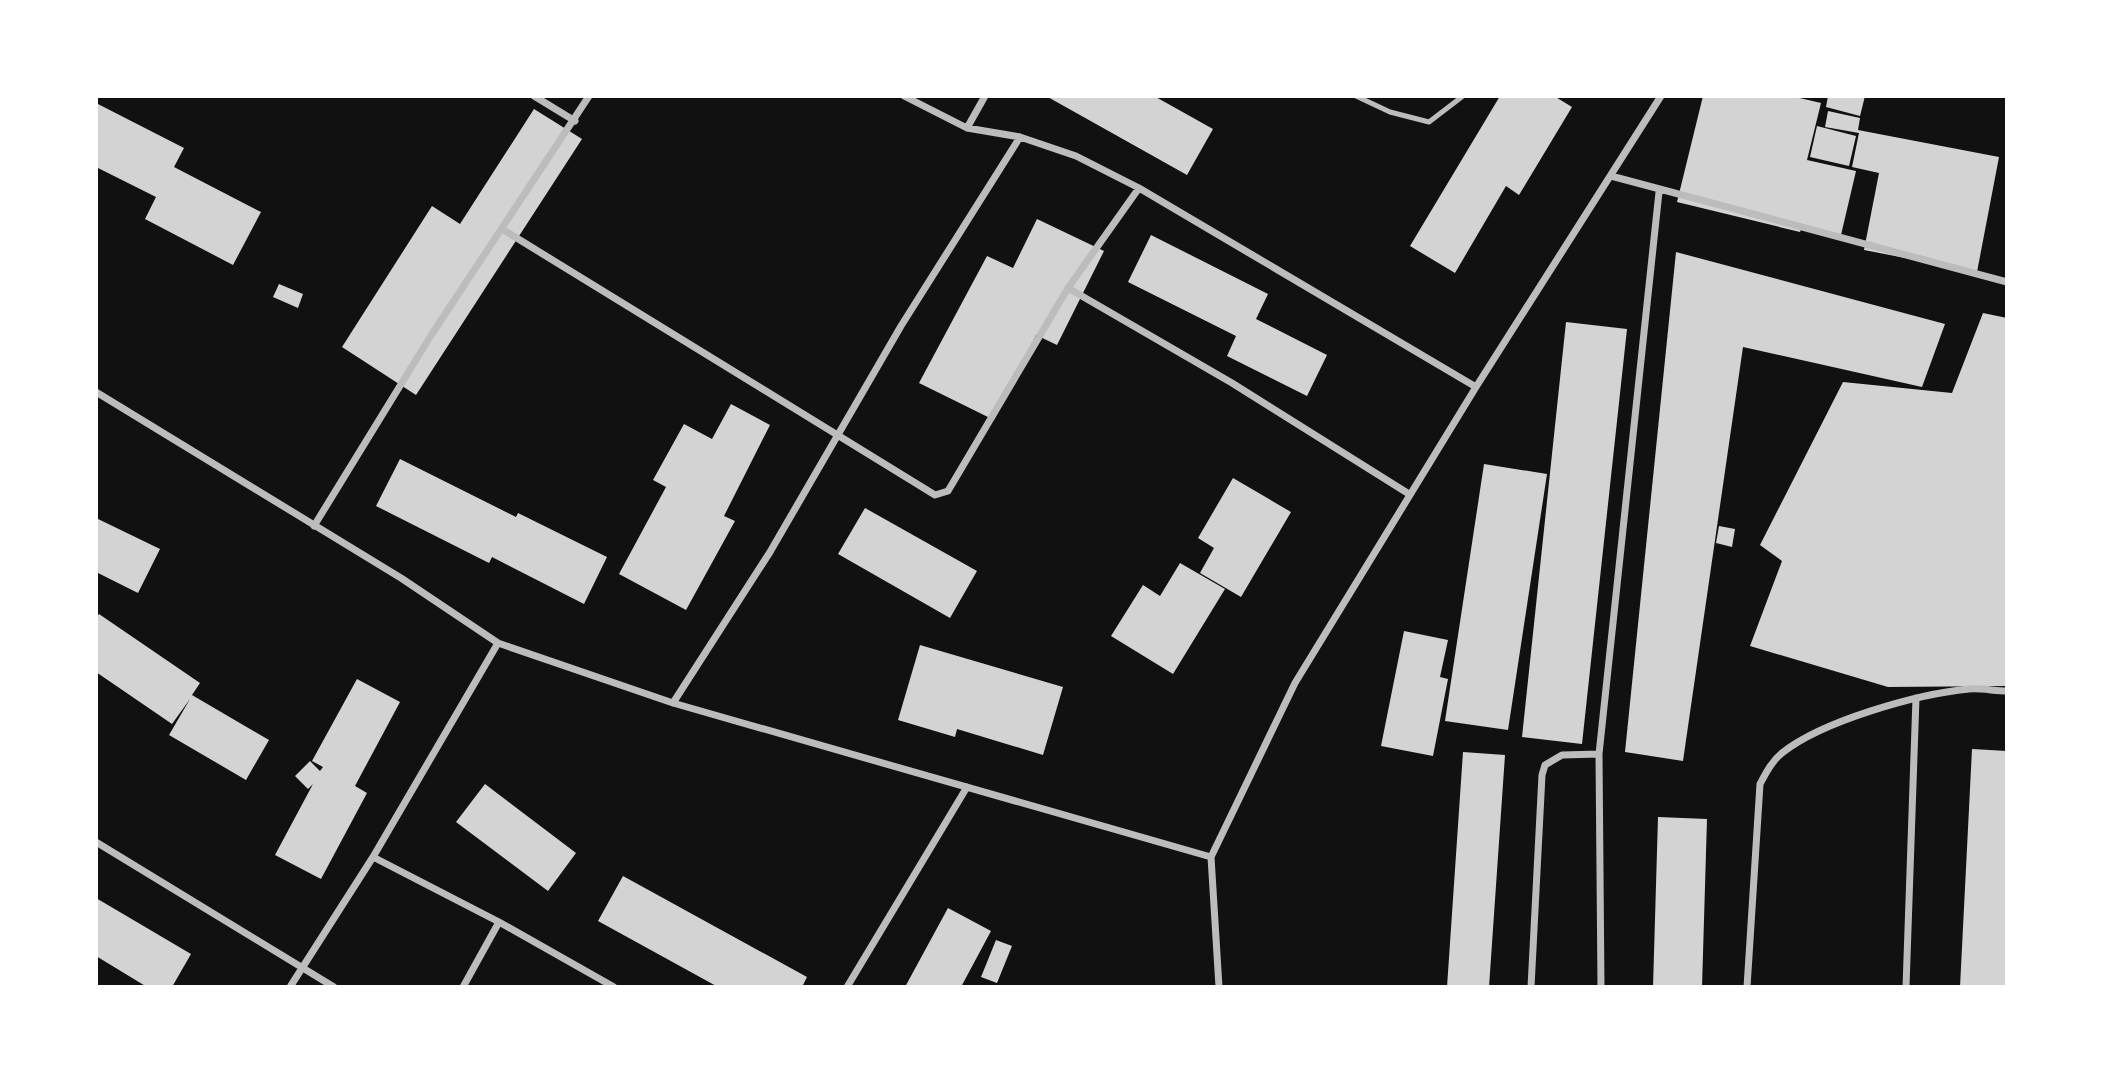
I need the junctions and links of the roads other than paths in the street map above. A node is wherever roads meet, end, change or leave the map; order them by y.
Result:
1 (534, 96) edge
2 (589, 96) edge
3 (904, 96) edge
4 (985, 96) edge
5 (1356, 96) edge
6 (1463, 96) edge
7 (1661, 96) edge
8 (575, 121) junction
9 (967, 128) junction
10 (1020, 137) junction
11 (1611, 176) junction
12 (1139, 188) junction
13 (1659, 192) junction
14 (502, 229) junction
15 (2007, 282) edge
16 (1068, 288) junction
17 (1476, 387) junction
18 (96, 392) edge
19 (837, 436) junction
20 (1409, 494) junction
21 (314, 526) junction
22 (498, 643) junction
23 (2007, 691) edge
24 (1916, 698) junction
25 (673, 703) junction
26 (1599, 754) junction
27 (967, 786) junction
28 (96, 842) edge
29 (1211, 857) junction
30 (373, 858) junction
31 (499, 922) junction
32 (301, 969) junction
33 (290, 987) edge
34 (334, 987) edge
35 (463, 987) edge
36 (614, 987) edge
37 (847, 987) edge
38 (1219, 987) edge
39 (1531, 987) edge
40 (1601, 987) edge
41 (1747, 987) edge
42 (1906, 987) edge

1 - 8 street
2 - 8 street
3 - 9 street
4 - 9 street
5 - 6 lane
7 - 11 street
8 - 14 street
9 - 10 street
10 - 12 street
10 - 19 street
11 - 13 street
11 - 17 street
12 - 16 street
12 - 17 street
13 - 15 street
13 - 26 street
14 - 19 street
14 - 21 street
16 - 19 street
16 - 20 street
17 - 20 street
18 - 21 street
19 - 25 street
20 - 29 street
21 - 22 street
22 - 25 street
22 - 30 street
23 - 24 street
24 - 41 street
24 - 42 street
25 - 27 street
26 - 39 street
26 - 40 street
27 - 29 street
27 - 37 street
28 - 32 street
29 - 38 street
30 - 31 street
30 - 32 street
31 - 35 street
31 - 36 street
32 - 33 street
32 - 34 street

